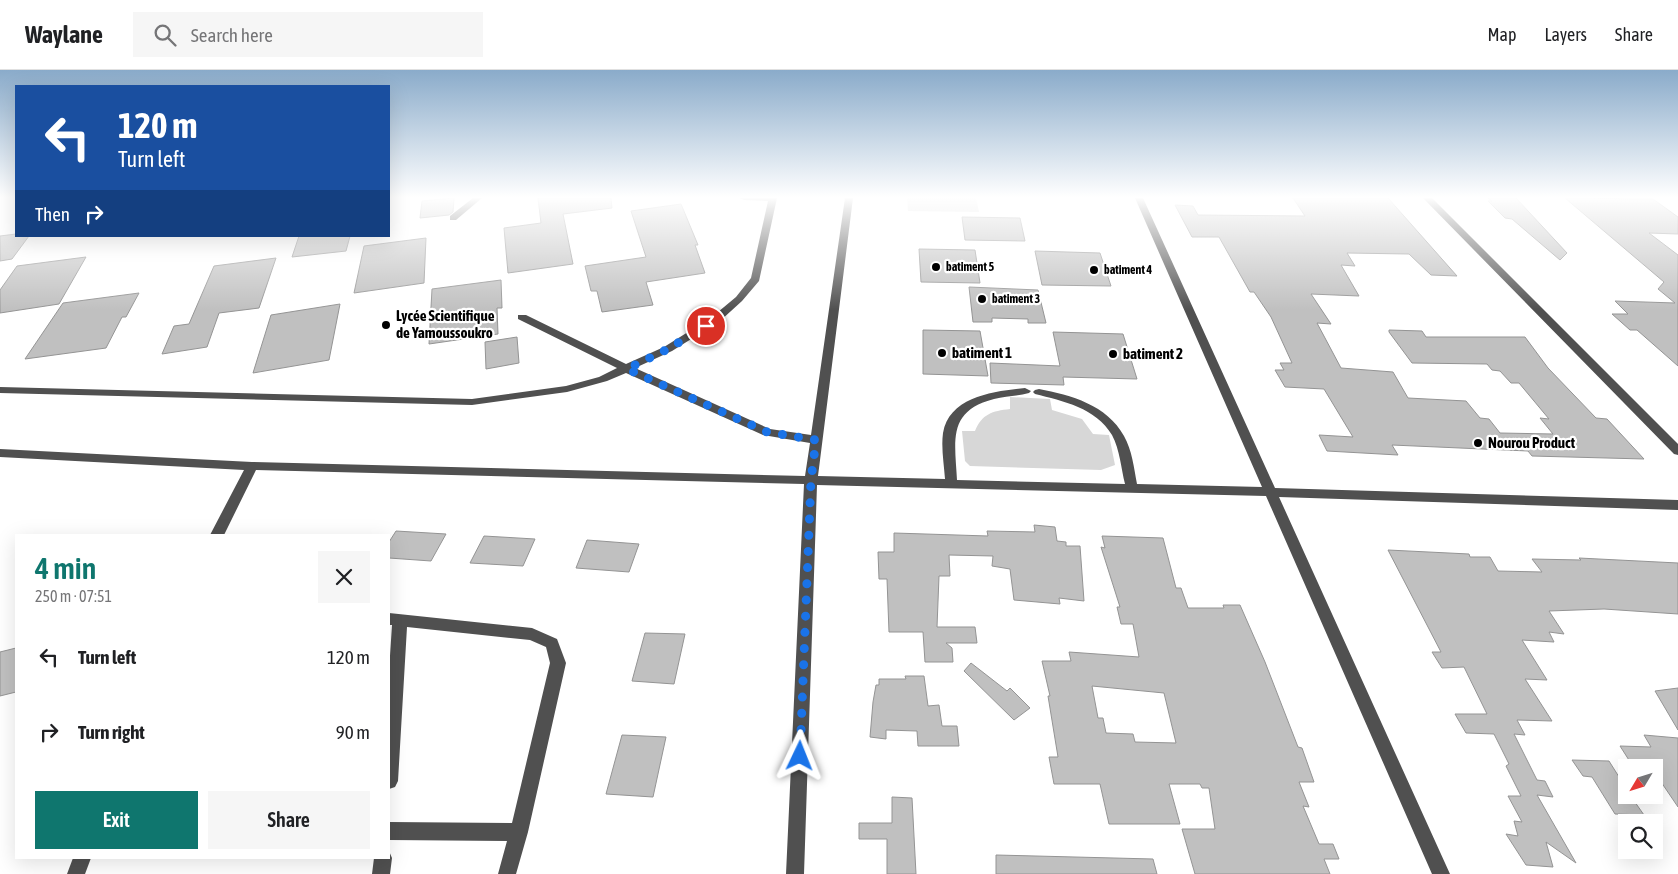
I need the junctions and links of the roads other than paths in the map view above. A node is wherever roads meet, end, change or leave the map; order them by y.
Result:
1 (765, 236) edge
2 (843, 236) edge
3 (1155, 236) edge
4 (1464, 236) edge
5 (522, 317) dead end
6 (627, 369) junction
7 (0, 390) edge
8 (1025, 392) dead end
9 (1039, 392) dead end
10 (816, 440) junction
11 (1678, 451) edge
12 (0, 453) edge
13 (252, 466) junction
14 (811, 480) junction
15 (951, 484) junction
16 (1132, 488) junction
17 (1268, 492) junction
18 (1678, 505) edge
19 (218, 534) edge
20 (395, 620) edge
21 (390, 754) edge
22 (390, 831) edge
23 (519, 832) junction
24 (82, 859) edge
25 (383, 859) edge
26 (76, 874) edge
27 (381, 874) edge
28 (507, 874) edge
29 (795, 874) edge
30 (1441, 874) edge

1 - 6 street
2 - 10 street
3 - 17 street
4 - 11 street
5 - 6 street
6 - 7 street
6 - 10 street
8 - 15 street
9 - 16 street
10 - 14 street
12 - 13 street
13 - 14 street
13 - 19 street
14 - 15 street
14 - 29 street
15 - 16 street
16 - 17 street
17 - 18 street
17 - 30 street
20 - 21 street
20 - 23 street
22 - 23 street
23 - 28 street
24 - 26 street
25 - 27 street

